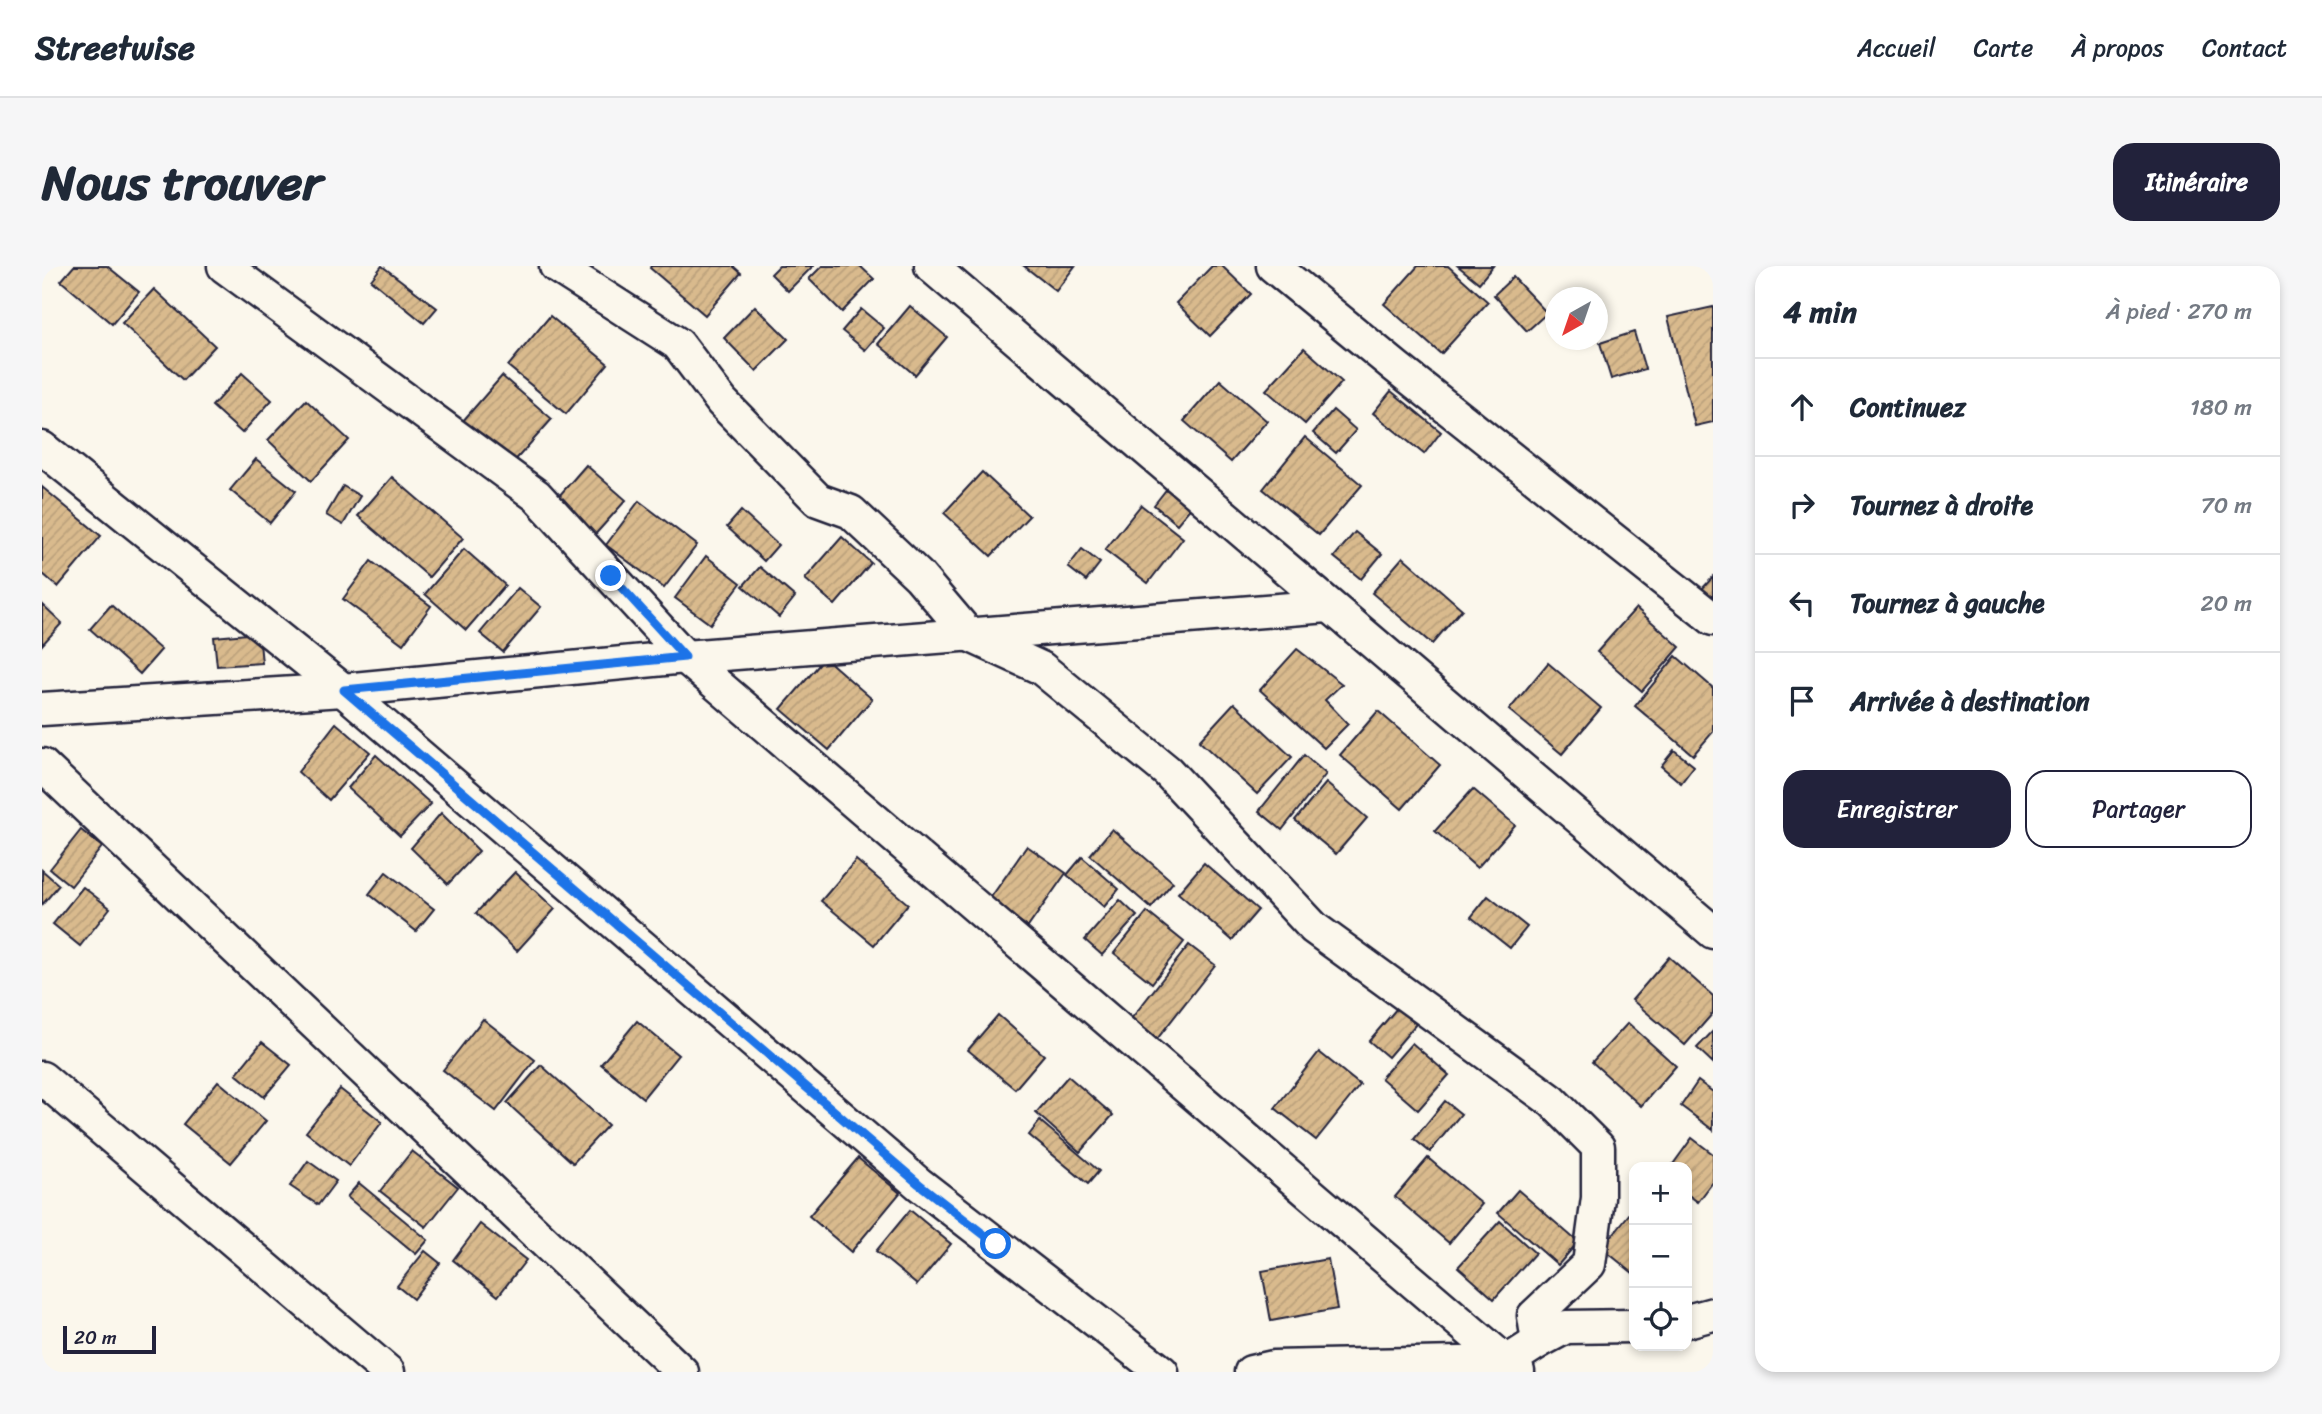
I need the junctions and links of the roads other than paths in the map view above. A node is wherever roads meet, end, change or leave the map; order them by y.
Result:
1 (224, 266) edge
2 (556, 266) edge
3 (931, 266) edge
4 (1273, 266) edge
5 (42, 449) edge
6 (1328, 606) junction
7 (1713, 619) edge
8 (969, 635) junction
9 (685, 657) junction
10 (344, 690) junction
11 (42, 709) edge
12 (42, 765) edge
13 (1713, 932) edge
14 (42, 1078) edge
15 (1713, 1314) edge
16 (1692, 1320) edge
17 (1629, 1326) edge
18 (1538, 1342) junction
19 (1512, 1367) edge
20 (388, 1372) edge
21 (682, 1372) edge
22 (1162, 1372) edge
23 (1251, 1372) edge

1 - 9 street
2 - 8 street
3 - 6 street
4 - 7 street
5 - 10 street
6 - 8 street
6 - 13 street
8 - 9 street
8 - 18 street
9 - 10 street
9 - 19 street
10 - 11 street
10 - 22 street
12 - 21 street
14 - 20 street
15 - 16 street
17 - 18 street
18 - 19 street
19 - 23 street

